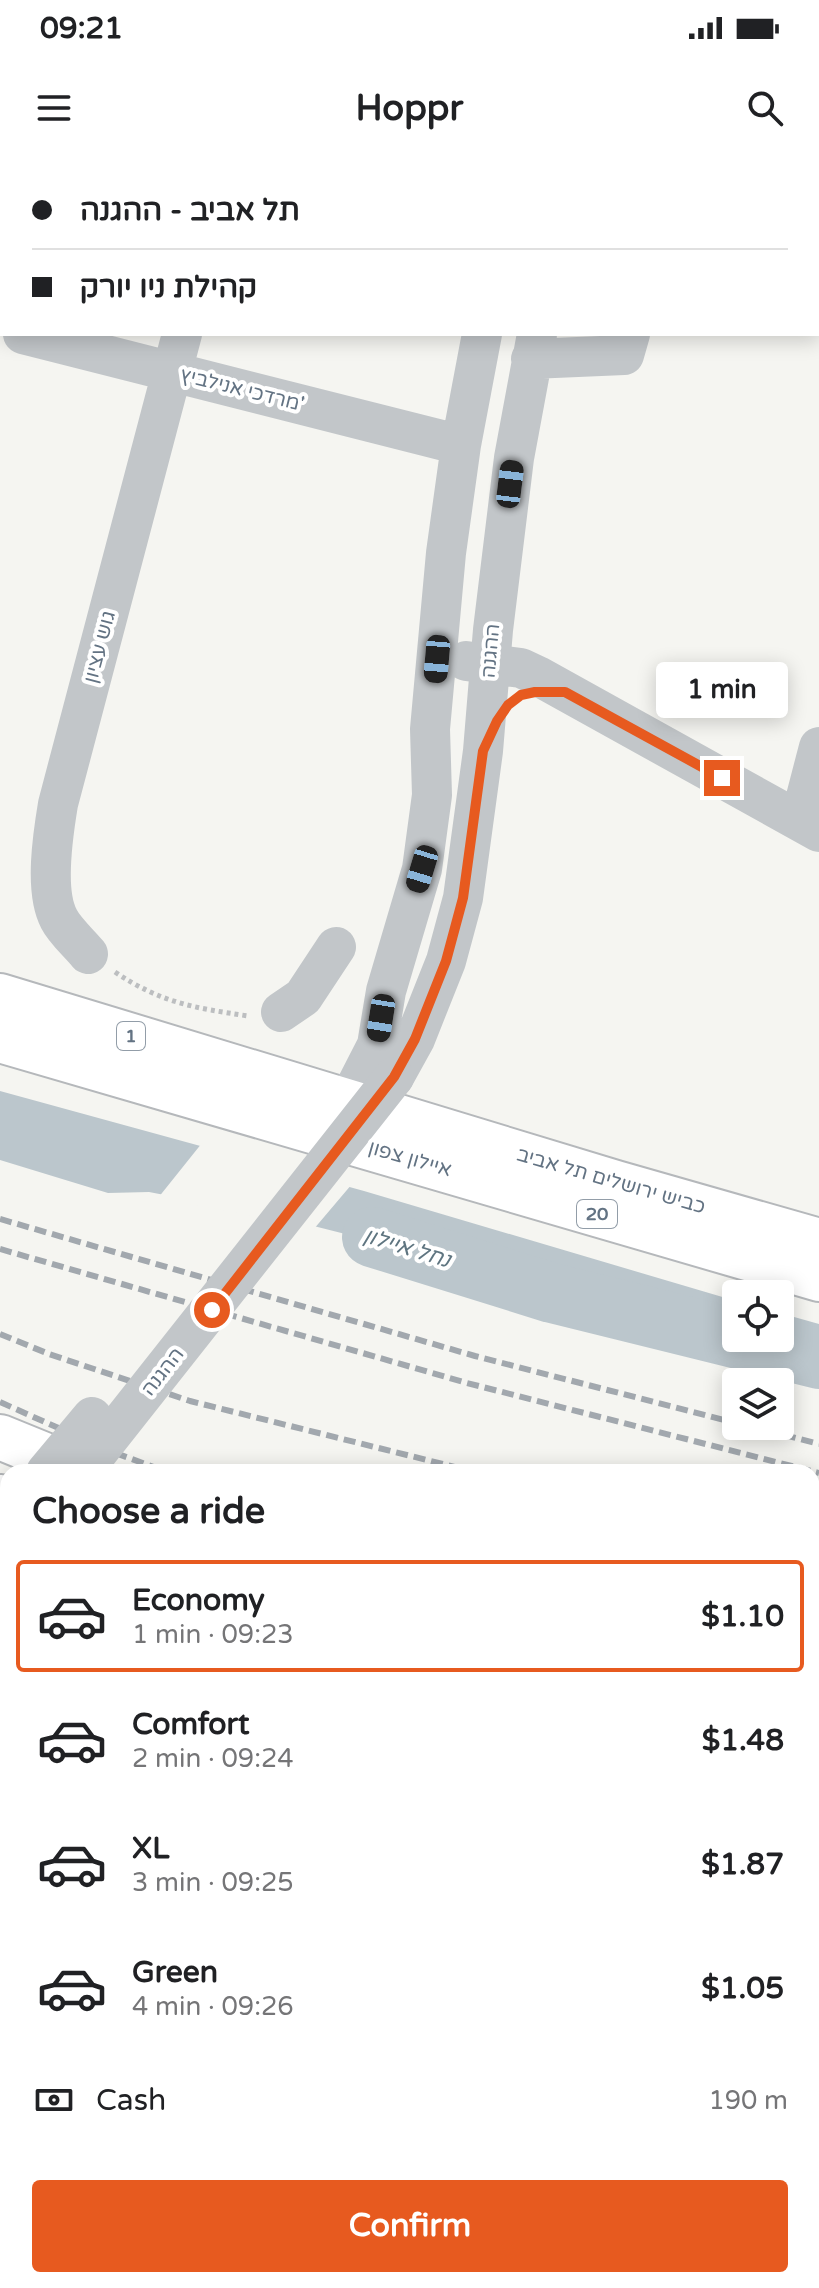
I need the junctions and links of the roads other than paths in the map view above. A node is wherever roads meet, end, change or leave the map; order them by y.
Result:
1 (39, 336) edge
2 (482, 336) edge
3 (629, 336) edge
4 (534, 347) edge
5 (177, 353) edge
6 (461, 445) junction
7 (437, 659) junction
8 (490, 663) junction
9 (565, 692) junction
10 (483, 751) junction
11 (818, 755) edge
12 (810, 826) edge
13 (336, 947) dead end
14 (88, 954) road end
15 (0, 996) edge
16 (281, 1012) road end
17 (0, 1040) edge
18 (399, 1098) junction
19 (819, 1241) edge
20 (819, 1279) edge
21 (0, 1437) edge
22 (52, 1464) edge
23 (65, 1464) edge
24 (91, 1464) edge

1 - 5 street, מרדכי אנילביץ'
2 - 6 street, ההגנה
3 - 4 street
4 - 8 street, ההגנה
5 - 6 street, מרדכי אנילביץ'
5 - 14 street, גוש עציון
6 - 7 street, ההגנה
7 - 8 street
7 - 22 street, ההגנה, bridge
8 - 9 street
8 - 10 street, ההגנה
9 - 10 street
9 - 12 street
10 - 18 street, ההגנה
11 - 12 street
13 - 16 street
15 - 18 main road, 1
17 - 20 main road, איילון צפון / 20
18 - 19 main road, כביש ירושלים תל אביב / 1
18 - 24 street, ההגנה, bridge
21 - 23 main road

